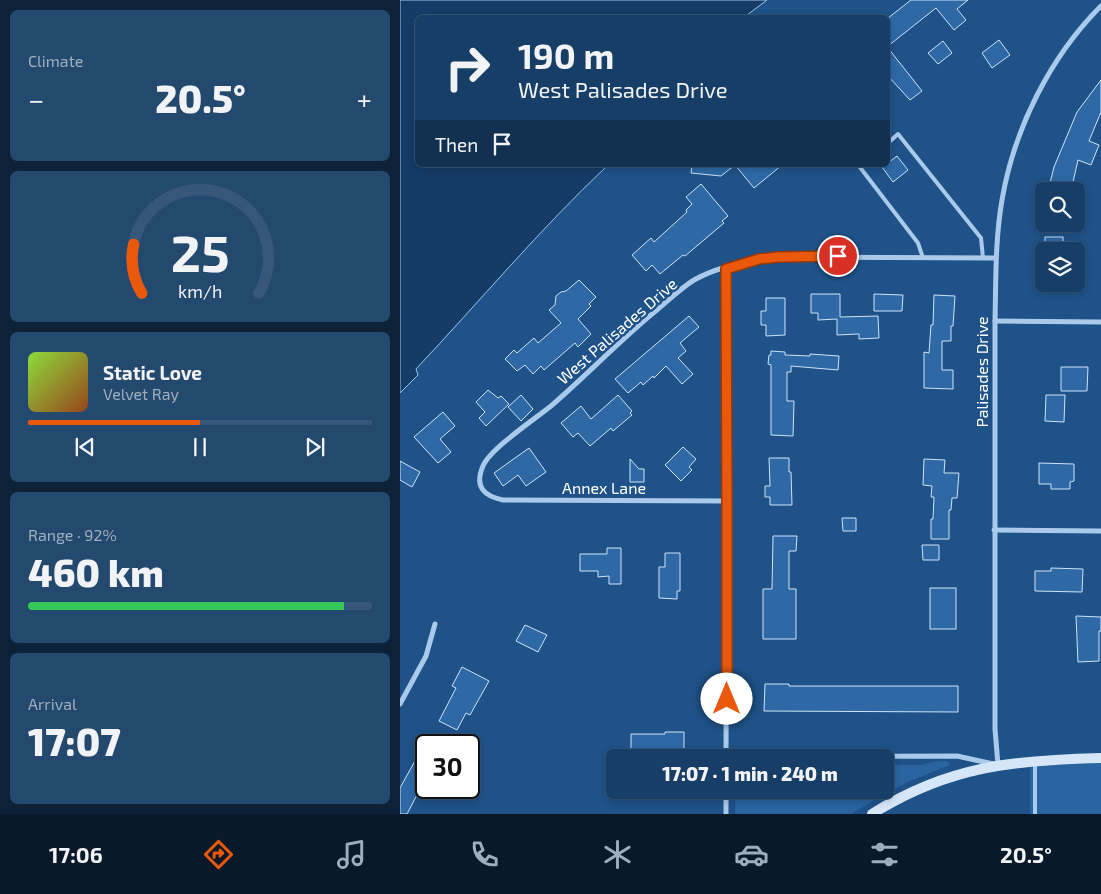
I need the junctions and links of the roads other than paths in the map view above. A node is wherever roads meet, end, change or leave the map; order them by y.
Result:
1 (1101, 6) edge
2 (890, 141) edge
3 (860, 167) edge
4 (923, 258) junction
5 (983, 258) junction
6 (996, 258) junction
7 (726, 269) junction
8 (995, 322) junction
9 (1101, 322) edge
10 (482, 491) joint
11 (727, 501) junction
12 (994, 530) junction
13 (1101, 531) edge
14 (435, 624) dead end
15 (400, 704) edge
16 (726, 749) edge
17 (894, 756) edge
18 (1101, 758) edge
19 (1035, 760) junction
20 (998, 765) junction
21 (726, 799) edge
22 (726, 814) edge
23 (872, 814) edge
24 (1035, 814) edge

1 - 6 street, Palisades Drive
2 - 5 lane
3 - 4 lane
4 - 5 street, West Palisades Drive
4 - 7 street, West Palisades Drive
5 - 6 street, West Palisades Drive
6 - 8 street, Palisades Drive
7 - 10 street, West Palisades Drive
7 - 11 street
8 - 9 street
8 - 12 street, Palisades Drive
10 - 11 street, Annex Lane
11 - 16 street
12 - 13 street
12 - 20 street, Palisades Drive
14 - 15 street
17 - 20 street
18 - 19 main road
19 - 20 main road
19 - 24 lane
20 - 23 main road
21 - 22 street

